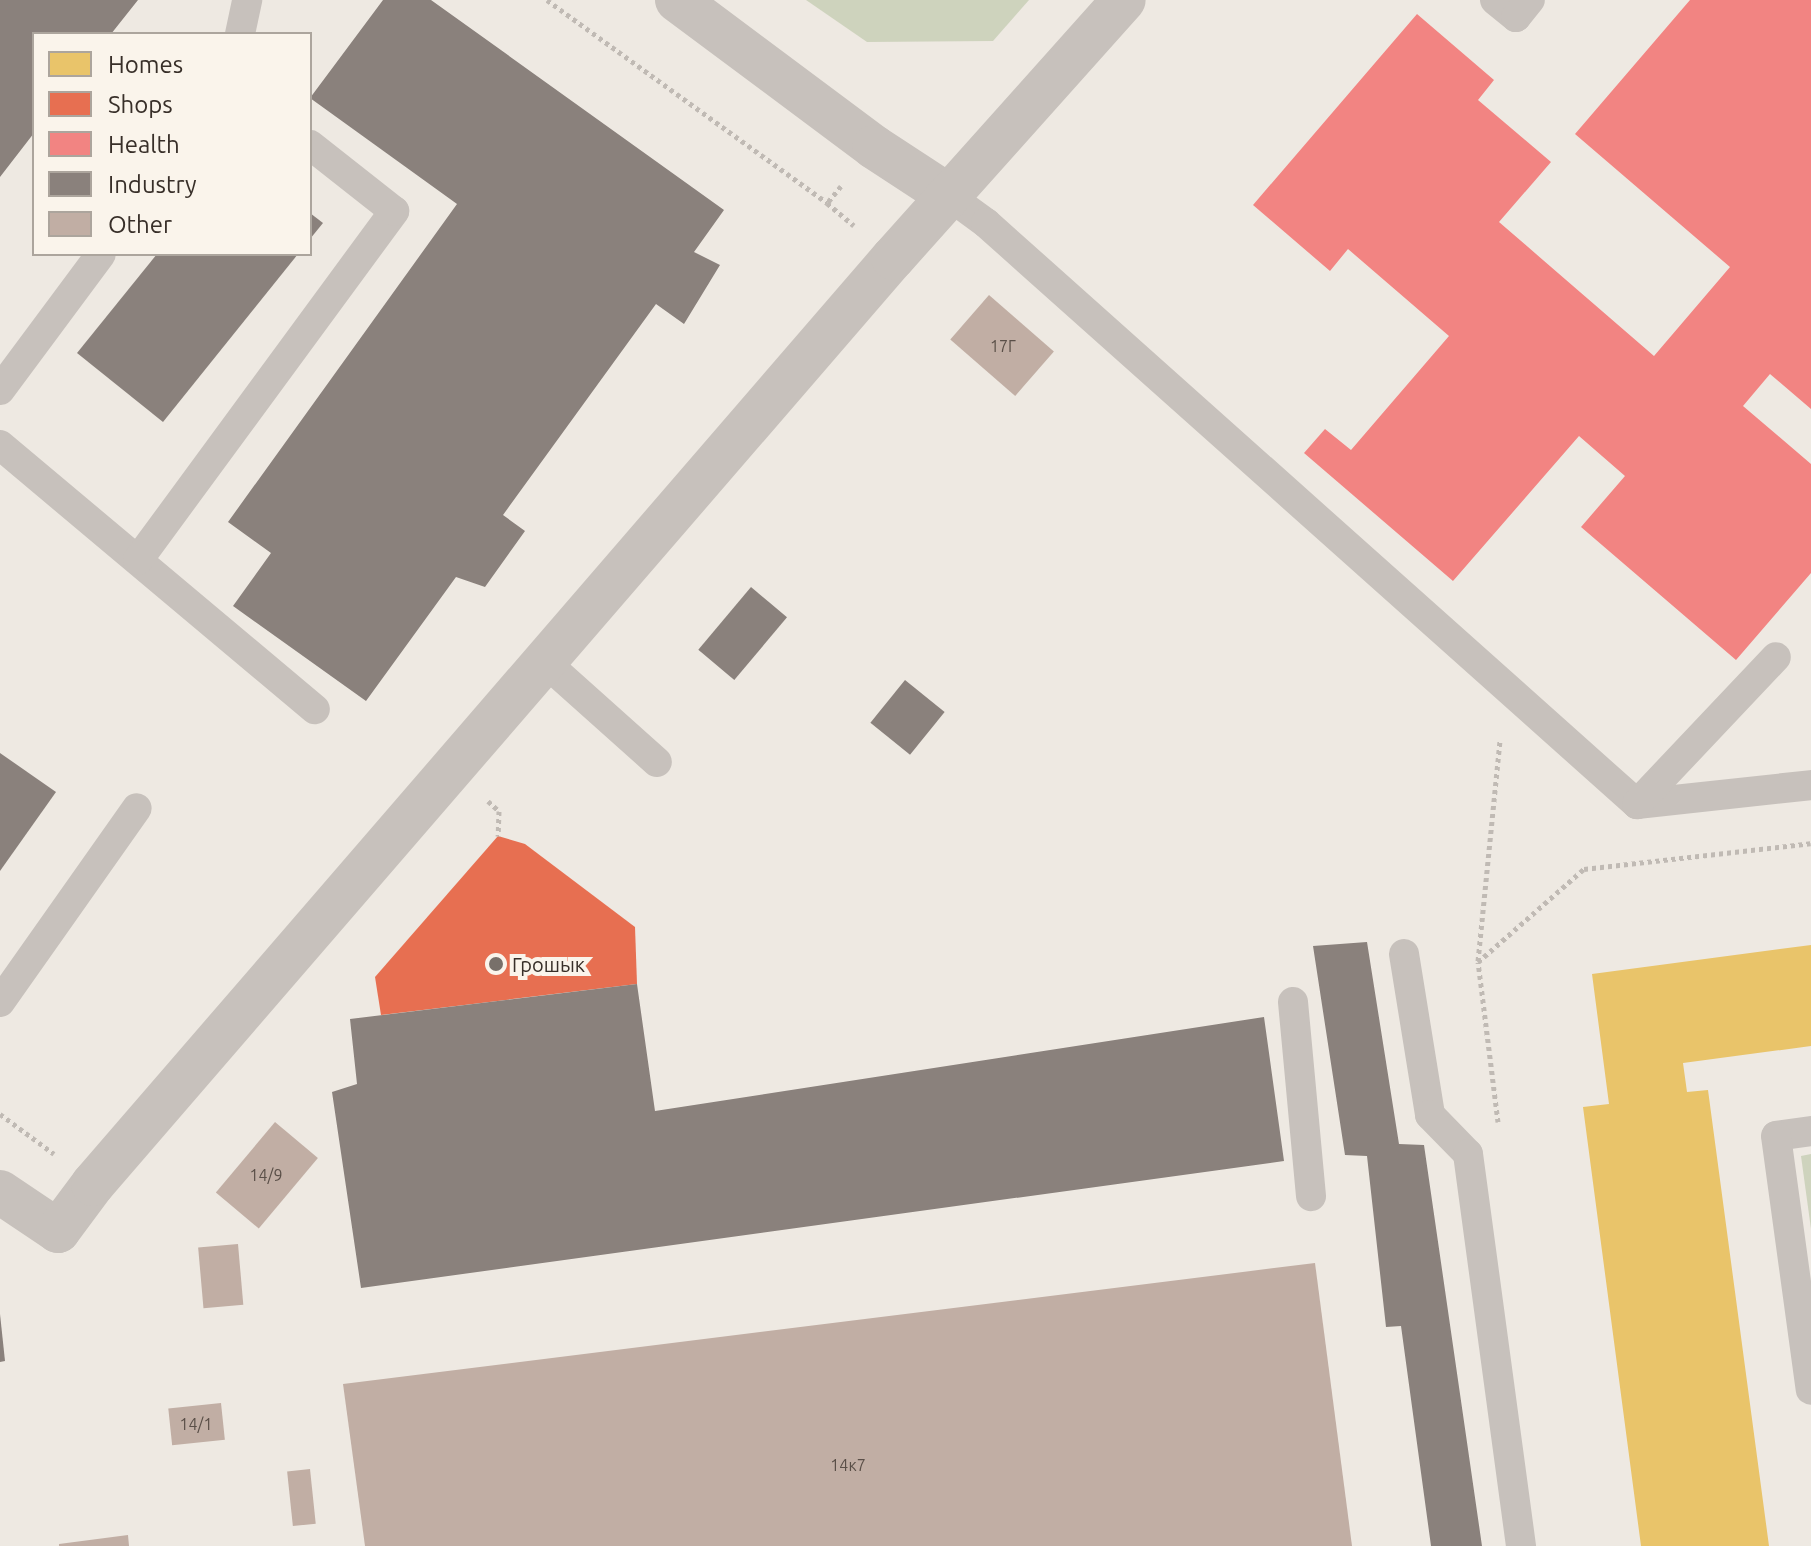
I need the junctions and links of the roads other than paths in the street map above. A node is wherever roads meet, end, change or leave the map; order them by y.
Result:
1 (247, 0) edge
2 (677, 0) edge
3 (1124, 0) edge
4 (1495, 0) edge
5 (1530, 0) edge
6 (240, 32) edge
7 (312, 147) edge
8 (949, 196) junction
9 (100, 256) edge
10 (0, 390) edge
11 (0, 445) edge
12 (138, 560) junction
13 (1776, 657) dead end
14 (545, 662) junction
15 (315, 709) dead end
16 (657, 762) dead end
17 (1811, 785) edge
18 (1637, 804) junction
19 (137, 808) dead end
20 (1404, 954) dead end
21 (0, 1002) edge
22 (1293, 1002) dead end
23 (1811, 1131) edge
24 (0, 1192) edge
25 (1311, 1196) dead end
26 (1811, 1390) edge
27 (1521, 1546) edge

1 - 6 lane
2 - 8 street
3 - 8 street
4 - 5 lane
7 - 12 lane
8 - 14 street
8 - 18 lane
9 - 10 lane
11 - 12 lane
12 - 15 lane
13 - 18 lane
14 - 16 lane
14 - 24 street
17 - 18 lane
19 - 21 lane
20 - 27 lane
22 - 25 lane
23 - 26 lane

